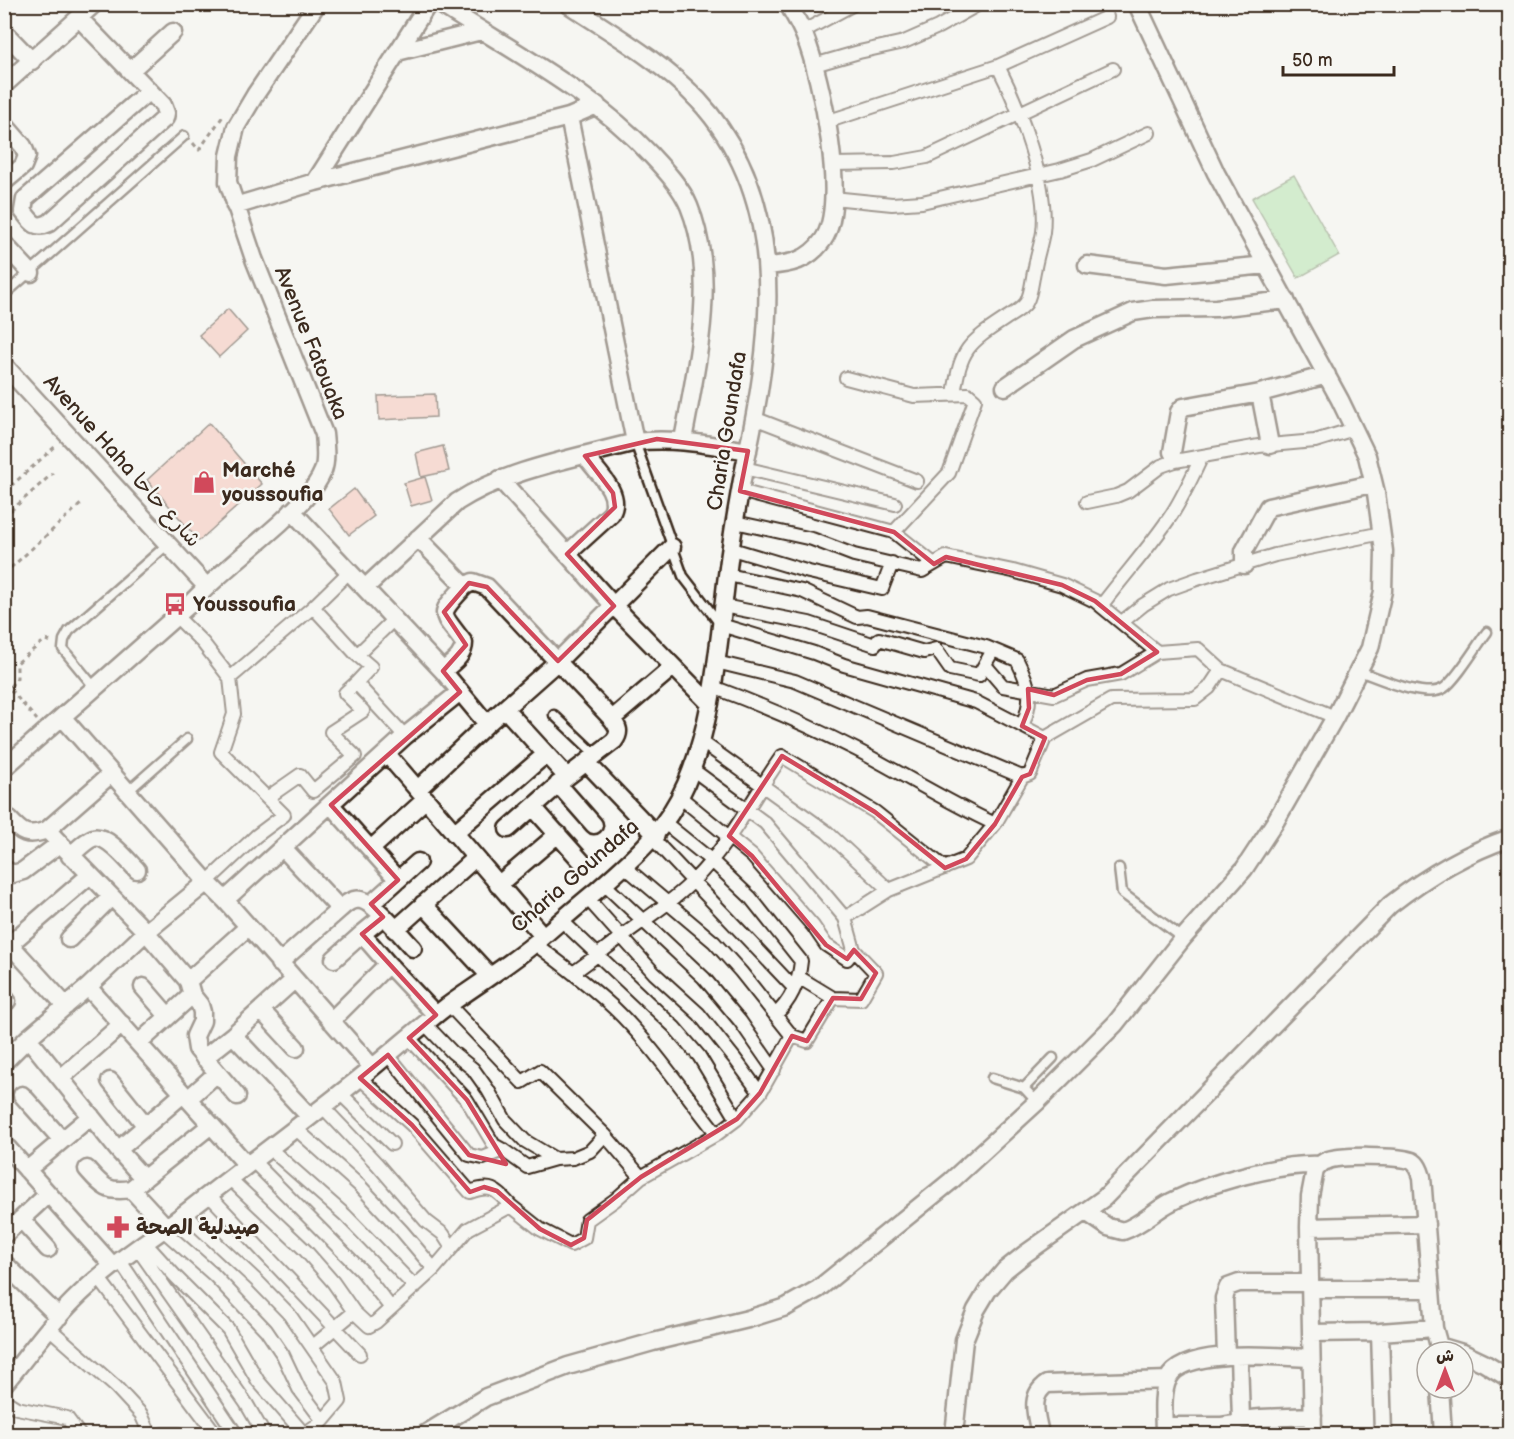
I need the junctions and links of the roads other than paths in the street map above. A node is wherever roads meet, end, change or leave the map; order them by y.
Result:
1 (94, 4) edge
2 (317, 4) edge
3 (428, 4) edge
4 (441, 4) edge
5 (854, 4) edge
6 (979, 4) edge
7 (1137, 4) edge
8 (788, 5) edge
9 (577, 7) edge
10 (1107, 17) dead end
11 (79, 18) junction
12 (481, 31) junction
13 (4, 32) edge
14 (172, 32) dead end
15 (802, 32) junction
16 (397, 52) junction
17 (32, 61) junction
18 (814, 65) junction
19 (998, 66) junction
20 (1113, 69) dead end
21 (130, 70) junction
22 (4, 85) edge
23 (149, 91) junction
24 (597, 105) junction
25 (1018, 113) junction
26 (569, 117) junction
27 (826, 122) junction
28 (6, 129) edge
29 (1149, 133) dead end
30 (184, 136) dead end
31 (832, 164) junction
32 (1037, 176) junction
33 (4, 182) edge
34 (315, 182) junction
35 (833, 198) junction
36 (235, 206) junction
37 (4, 244) edge
38 (1087, 265) dead end
39 (1266, 265) junction
40 (767, 266) junction
41 (31, 273) junction
42 (4, 295) edge
43 (1286, 300) junction
44 (6, 370) edge
45 (1327, 375) junction
46 (846, 378) dead end
47 (1005, 387) dead end
48 (1260, 393) junction
49 (954, 394) junction
50 (754, 418) junction
51 (1354, 429) junction
52 (683, 440) junction
53 (635, 442) junction
54 (1270, 445) junction
55 (748, 451) junction
56 (1172, 452) dead end
57 (585, 456) junction
58 (1202, 456) junction
59 (744, 468) junction
60 (500, 479) junction
61 (917, 482) dead end
62 (1372, 484) junction
63 (740, 491) junction
64 (1087, 502) dead end
65 (895, 504) dead end
66 (292, 511) junction
67 (735, 522) junction
68 (894, 532) junction
69 (1382, 533) junction
70 (418, 538) junction
71 (168, 544) junction
72 (672, 547) junction
73 (732, 549) junction
74 (567, 554) junction
75 (892, 563) junction
76 (934, 564) junction
77 (1244, 565) junction
78 (350, 571) junction
79 (728, 575) junction
80 (206, 586) junction
81 (465, 586) junction
82 (366, 587) junction
83 (614, 606) junction
84 (723, 606) junction
85 (1101, 606) junction
86 (313, 608) junction
87 (176, 616) junction
88 (394, 619) junction
89 (1122, 622) junction
90 (721, 626) junction
91 (1487, 632) dead end
92 (993, 650) junction
93 (1157, 652) junction
94 (357, 654) junction
95 (558, 661) junction
96 (716, 662) junction
97 (985, 665) junction
98 (673, 667) junction
99 (1221, 670) junction
100 (443, 671) junction
101 (1359, 671) junction
102 (230, 678) junction
103 (356, 683) junction
104 (713, 687) junction
105 (95, 689) junction
106 (1028, 689) junction
107 (460, 692) junction
108 (710, 704) junction
109 (505, 709) junction
110 (554, 715) dead end
111 (1335, 717) junction
112 (63, 718) junction
113 (612, 719) junction
114 (487, 724) junction
115 (1022, 726) junction
116 (405, 736) junction
117 (1045, 738) junction
118 (187, 739) dead end
119 (702, 742) junction
120 (387, 754) junction
121 (546, 754) junction
122 (591, 759) junction
123 (4, 768) edge
124 (692, 769) junction
125 (111, 774) junction
126 (1022, 777) junction
127 (562, 780) junction
128 (762, 785) junction
129 (127, 792) junction
130 (422, 794) junction
131 (680, 796) junction
132 (267, 798) junction
133 (331, 805) junction
134 (533, 807) junction
135 (748, 810) junction
136 (4, 814) edge
137 (995, 824) junction
138 (594, 825) dead end
139 (508, 829) dead end
140 (47, 830) junction
141 (658, 832) junction
142 (454, 833) junction
143 (558, 834) junction
144 (729, 836) junction
145 (1509, 838) edge
146 (283, 848) junction
147 (372, 849) junction
148 (65, 850) junction
149 (475, 858) junction
150 (711, 861) junction
151 (418, 862) dead end
152 (583, 863) dead end
153 (626, 867) junction
154 (945, 868) junction
155 (1119, 868) dead end
156 (4, 869) edge
157 (137, 870) dead end
158 (90, 875) junction
159 (398, 880) junction
160 (694, 881) junction
161 (207, 882) junction
162 (604, 884) junction
163 (498, 885) junction
164 (889, 890) junction
165 (111, 897) junction
166 (587, 898) junction
167 (225, 900) junction
168 (668, 903) junction
169 (423, 904) junction
170 (340, 909) junction
171 (377, 911) junction
172 (844, 918) junction
173 (561, 920) junction
174 (643, 921) junction
175 (248, 927) junction
176 (395, 930) junction
177 (146, 932) junction
178 (362, 934) junction
179 (621, 937) junction
180 (1183, 938) junction
181 (69, 939) dead end
182 (539, 940) junction
183 (6, 944) edge
184 (412, 948) dead end
185 (854, 950) junction
186 (600, 954) junction
187 (334, 959) dead end
188 (279, 963) junction
189 (388, 964) junction
190 (573, 973) junction
191 (490, 976) junction
192 (294, 980) junction
193 (797, 983) junction
194 (88, 987) junction
195 (143, 987) dead end
196 (190, 988) junction
197 (833, 998) junction
198 (66, 1006) junction
199 (261, 1010) junction
200 (437, 1015) junction
201 (168, 1016) junction
202 (775, 1016) junction
203 (332, 1021) junction
204 (122, 1024) junction
205 (233, 1035) junction
206 (792, 1036) junction
207 (28, 1038) junction
208 (409, 1038) junction
209 (139, 1042) junction
210 (296, 1048) dead end
211 (7, 1055) edge
212 (388, 1055) junction
213 (204, 1058) junction
214 (1053, 1058) dead end
215 (774, 1070) junction
216 (366, 1072) junction
217 (217, 1073) junction
218 (61, 1078) junction
219 (992, 1078) dead end
220 (110, 1081) dead end
221 (1024, 1088) junction
222 (340, 1093) junction
223 (760, 1093) junction
224 (22, 1095) dead end
225 (237, 1096) dead end
226 (185, 1097) junction
227 (1037, 1102) junction
228 (316, 1112) junction
229 (91, 1116) junction
230 (737, 1119) junction
231 (211, 1125) junction
232 (146, 1126) junction
233 (295, 1128) junction
234 (717, 1134) junction
235 (604, 1136) junction
236 (62, 1140) junction
237 (392, 1144) dead end
238 (269, 1148) junction
239 (118, 1150) junction
240 (503, 1150) junction
241 (8, 1154) edge
242 (555, 1159) junction
243 (250, 1163) junction
244 (1320, 1165) junction
245 (87, 1169) dead end
246 (27, 1170) junction
247 (641, 1177) junction
248 (229, 1178) junction
249 (138, 1184) junction
250 (48, 1194) junction
251 (209, 1195) junction
252 (511, 1206) junction
253 (1086, 1212) junction
254 (185, 1214) junction
255 (21, 1219) junction
256 (1426, 1224) junction
257 (1309, 1227) junction
258 (165, 1229) junction
259 (4, 1235) edge
260 (142, 1246) junction
261 (452, 1248) junction
262 (48, 1249) dead end
263 (4, 1263) edge
264 (116, 1263) junction
265 (434, 1269) junction
266 (98, 1278) junction
267 (1310, 1286) junction
268 (415, 1287) junction
269 (1431, 1289) junction
270 (391, 1308) junction
271 (354, 1312) junction
272 (54, 1322) junction
273 (1434, 1328) junction
274 (335, 1329) junction
275 (1380, 1332) junction
276 (1311, 1333) junction
277 (1437, 1340) edge
278 (312, 1347) junction
279 (360, 1354) dead end
280 (1232, 1356) junction
281 (1311, 1358) junction
282 (1475, 1359) edge
283 (10, 1365) edge
284 (1509, 1379) edge
285 (1168, 1380) junction
286 (4, 1384) edge
287 (4, 1400) edge
288 (1441, 1400) edge
289 (1312, 1416) junction
290 (1241, 1420) junction
291 (323, 1421) junction
292 (1164, 1430) edge
293 (79, 1434) edge
294 (150, 1434) edge
295 (163, 1434) edge
296 (179, 1434) edge
297 (216, 1434) edge
298 (236, 1434) edge
299 (264, 1434) edge
300 (304, 1434) edge
301 (425, 1434) edge
302 (954, 1434) edge
303 (1041, 1434) edge
304 (1313, 1434) edge
305 (1383, 1434) edge
306 (1443, 1434) edge

1 - 11 street
2 - 36 street, Avenue Fatouaka
3 - 16 street
4 - 12 street
5 - 15 street
6 - 18 street
7 - 39 street
8 - 15 street
9 - 40 street, Charia Goundafa
10 - 19 street
11 - 17 street
11 - 21 street
12 - 16 street
12 - 24 street
13 - 17 street
14 - 21 street
15 - 18 street
16 - 34 street
17 - 22 street
18 - 27 street
19 - 25 street
19 - 27 street
20 - 25 street
21 - 23 street
23 - 23 street
24 - 26 street
24 - 52 street
25 - 31 street
25 - 32 street
26 - 34 street
26 - 53 street
27 - 31 street
28 - 33 street
29 - 32 street
30 - 41 lane
31 - 35 street
32 - 35 street
32 - 49 street
34 - 36 street
35 - 40 street
36 - 66 street, Avenue Fatouaka
37 - 41 street
38 - 39 street
39 - 43 street
40 - 50 street, Charia Goundafa
41 - 42 lane
43 - 45 street
43 - 47 street
44 - 71 street, Avenue Haha شارع حاحا
45 - 48 street
45 - 51 street
46 - 49 street
48 - 54 street
48 - 56 street
49 - 68 street
50 - 55 street, Charia Goundafa
50 - 61 street
51 - 54 street
51 - 62 street
52 - 53 street
52 - 55 street
53 - 57 street
53 - 72 lane
54 - 58 street
55 - 59 street, Charia Goundafa
57 - 60 street
57 - 74 street
58 - 64 street
58 - 85 street
59 - 63 street, Charia Goundafa
59 - 65 street
60 - 70 street
60 - 74 street
62 - 69 street
62 - 77 street
63 - 67 street, Charia Goundafa
63 - 68 street
66 - 78 street
66 - 80 street, Avenue Fatouaka
67 - 73 street, Charia Goundafa
67 - 75 street
68 - 76 street
69 - 77 street
69 - 101 street
70 - 81 street
70 - 82 street
71 - 80 street, Avenue Haha شارع حاحا
71 - 105 lane
72 - 83 street
72 - 90 lane
73 - 75 street
73 - 79 street, Charia Goundafa
74 - 83 street
75 - 76 street
76 - 85 street
77 - 89 street
78 - 82 street
78 - 86 street
79 - 84 street, Charia Goundafa
79 - 92 street
80 - 87 street, Avenue Fatouaka
81 - 95 street
81 - 100 street
82 - 88 street
83 - 95 street
83 - 98 street
84 - 90 street, Charia Goundafa
84 - 97 street
85 - 89 street
86 - 94 street
86 - 102 street
87 - 102 street
87 - 105 street, Avenue Fatouaka
88 - 94 street
88 - 100 street
89 - 93 street
90 - 96 street, Charia Goundafa
90 - 115 street
91 - 101 lane
92 - 97 street
92 - 106 street
93 - 99 street
93 - 106 street
94 - 103 street
95 - 109 street
95 - 113 street
96 - 104 street, Charia Goundafa
96 - 126 street
97 - 106 street
98 - 108 street
98 - 113 street
99 - 111 street
99 - 117 street
100 - 107 street
101 - 111 street
102 - 132 street
103 - 116 street
103 - 132 street
104 - 108 street, Charia Goundafa
104 - 137 street
105 - 112 street, Avenue Fatouaka
106 - 115 street
107 - 114 street
107 - 116 street
108 - 119 street, Charia Goundafa
109 - 114 street
109 - 121 street
110 - 122 lane
111 - 180 street
112 - 123 street, Avenue Fatouaka
112 - 125 street
113 - 122 street
114 - 130 street
115 - 117 street
116 - 120 street
117 - 126 street
118 - 129 lane
119 - 124 street, Charia Goundafa
119 - 128 street
120 - 130 street
120 - 133 street
121 - 127 street
121 - 142 street
122 - 127 street
122 - 141 street
124 - 131 street, Charia Goundafa
124 - 135 street
125 - 129 street
125 - 140 street
126 - 137 street
127 - 134 street
127 - 138 street
128 - 135 street
128 - 154 street
128 - 164 street
129 - 161 street
130 - 142 street
130 - 147 street
131 - 141 street, Charia Goundafa
131 - 144 street
132 - 161 street
133 - 146 street
133 - 147 street
134 - 139 street
134 - 143 street
135 - 144 street
135 - 172 street
136 - 140 street
137 - 154 street
140 - 148 street
141 - 150 street
141 - 153 street, Charia Goundafa
141 - 160 street
142 - 149 street
143 - 152 street
143 - 163 street
144 - 150 street
144 - 185 street
145 - 253 street
146 - 167 street
146 - 170 street
147 - 159 street
148 - 156 street
148 - 157 street
148 - 158 street
149 - 163 street
149 - 169 street
150 - 160 street
150 - 193 street
151 - 159 street
153 - 162 street, Charia Goundafa
153 - 168 street
154 - 164 street
155 - 180 lane
158 - 165 street
158 - 183 street
159 - 171 street
160 - 168 street
160 - 193 street
161 - 167 street
161 - 177 street
162 - 166 street, Charia Goundafa
162 - 174 street
163 - 182 street
164 - 172 street
165 - 177 street
165 - 181 street
166 - 173 street, Charia Goundafa
166 - 179 street
167 - 175 street
168 - 174 street
168 - 202 street
169 - 176 street
169 - 191 street
170 - 171 street
170 - 188 street
171 - 176 street
171 - 178 street
172 - 185 street
173 - 182 street, Charia Goundafa
173 - 186 street
174 - 179 street
174 - 215 street
175 - 188 street
175 - 196 street
176 - 184 street
177 - 194 street
177 - 196 street
178 - 187 street
178 - 189 street
179 - 186 street
179 - 223 street
180 - 227 street
182 - 190 street
182 - 191 street, Charia Goundafa
183 - 198 street
185 - 197 street
186 - 190 street
186 - 230 street
188 - 192 street
189 - 200 street
189 - 203 street
190 - 234 street
191 - 200 street, Charia Goundafa
192 - 199 street
192 - 203 street
193 - 197 street
193 - 202 street
194 - 198 street
194 - 204 street
195 - 201 street
196 - 201 street
196 - 213 street
197 - 206 street
198 - 207 street
199 - 205 street
199 - 210 street
200 - 208 street, Charia Goundafa
200 - 235 street
200 - 242 street
201 - 209 street
202 - 206 street
203 - 216 street
204 - 209 street
204 - 218 street
205 - 213 street
205 - 228 street
206 - 215 street
207 - 211 street
207 - 218 street
208 - 212 street, Charia Goundafa
208 - 240 street
209 - 226 street
212 - 216 street, Charia Goundafa
212 - 240 street
213 - 217 street
214 - 221 lane
215 - 223 street
216 - 222 street, Charia Goundafa
216 - 252 street
217 - 225 street
217 - 226 street
218 - 229 street
219 - 221 lane
220 - 232 street
221 - 227 lane
222 - 228 street, Charia Goundafa
222 - 237 street
223 - 230 street
224 - 236 street
226 - 231 street
226 - 232 street
227 - 301 street
228 - 233 street, Charia Goundafa
228 - 261 street
229 - 236 street
229 - 239 street
230 - 234 street
231 - 243 street
231 - 249 street
232 - 239 street
233 - 238 street, Charia Goundafa
233 - 265 street
234 - 247 street
235 - 242 street
235 - 247 street
236 - 246 street
238 - 243 street, Charia Goundafa
238 - 268 street
239 - 249 street
240 - 242 street
241 - 246 street
243 - 248 street, Charia Goundafa
243 - 270 street
244 - 253 street
244 - 256 street
244 - 257 street
245 - 249 street
246 - 250 street
247 - 252 street
248 - 251 street, Charia Goundafa
248 - 271 street
249 - 258 street
250 - 255 street
250 - 264 street
251 - 254 street, Charia Goundafa
251 - 274 street
252 - 261 street
253 - 302 street
254 - 258 street, Charia Goundafa
254 - 278 street
255 - 259 street
255 - 262 street
256 - 257 street
256 - 269 street
257 - 267 street
258 - 260 street, Charia Goundafa
258 - 291 street
260 - 264 street, Charia Goundafa
260 - 299 street
260 - 300 street
261 - 265 street
263 - 272 street
264 - 266 street, Charia Goundafa
264 - 298 street
265 - 268 street
266 - 272 street, Charia Goundafa
266 - 297 street
267 - 269 street
267 - 276 street
267 - 280 street
268 - 270 street
269 - 273 street
270 - 271 street
271 - 274 street
272 - 283 street, Charia Goundafa
272 - 294 street
273 - 275 street
273 - 277 street
274 - 278 street
274 - 279 street
275 - 276 street
275 - 305 street
276 - 281 street
278 - 291 street
280 - 281 street
280 - 285 street
280 - 290 street
281 - 289 street
282 - 284 street
283 - 286 street, Charia Goundafa
285 - 292 street
285 - 303 street
287 - 293 street
288 - 306 street
289 - 290 street
289 - 304 street
290 - 292 street
291 - 300 street
295 - 296 street

